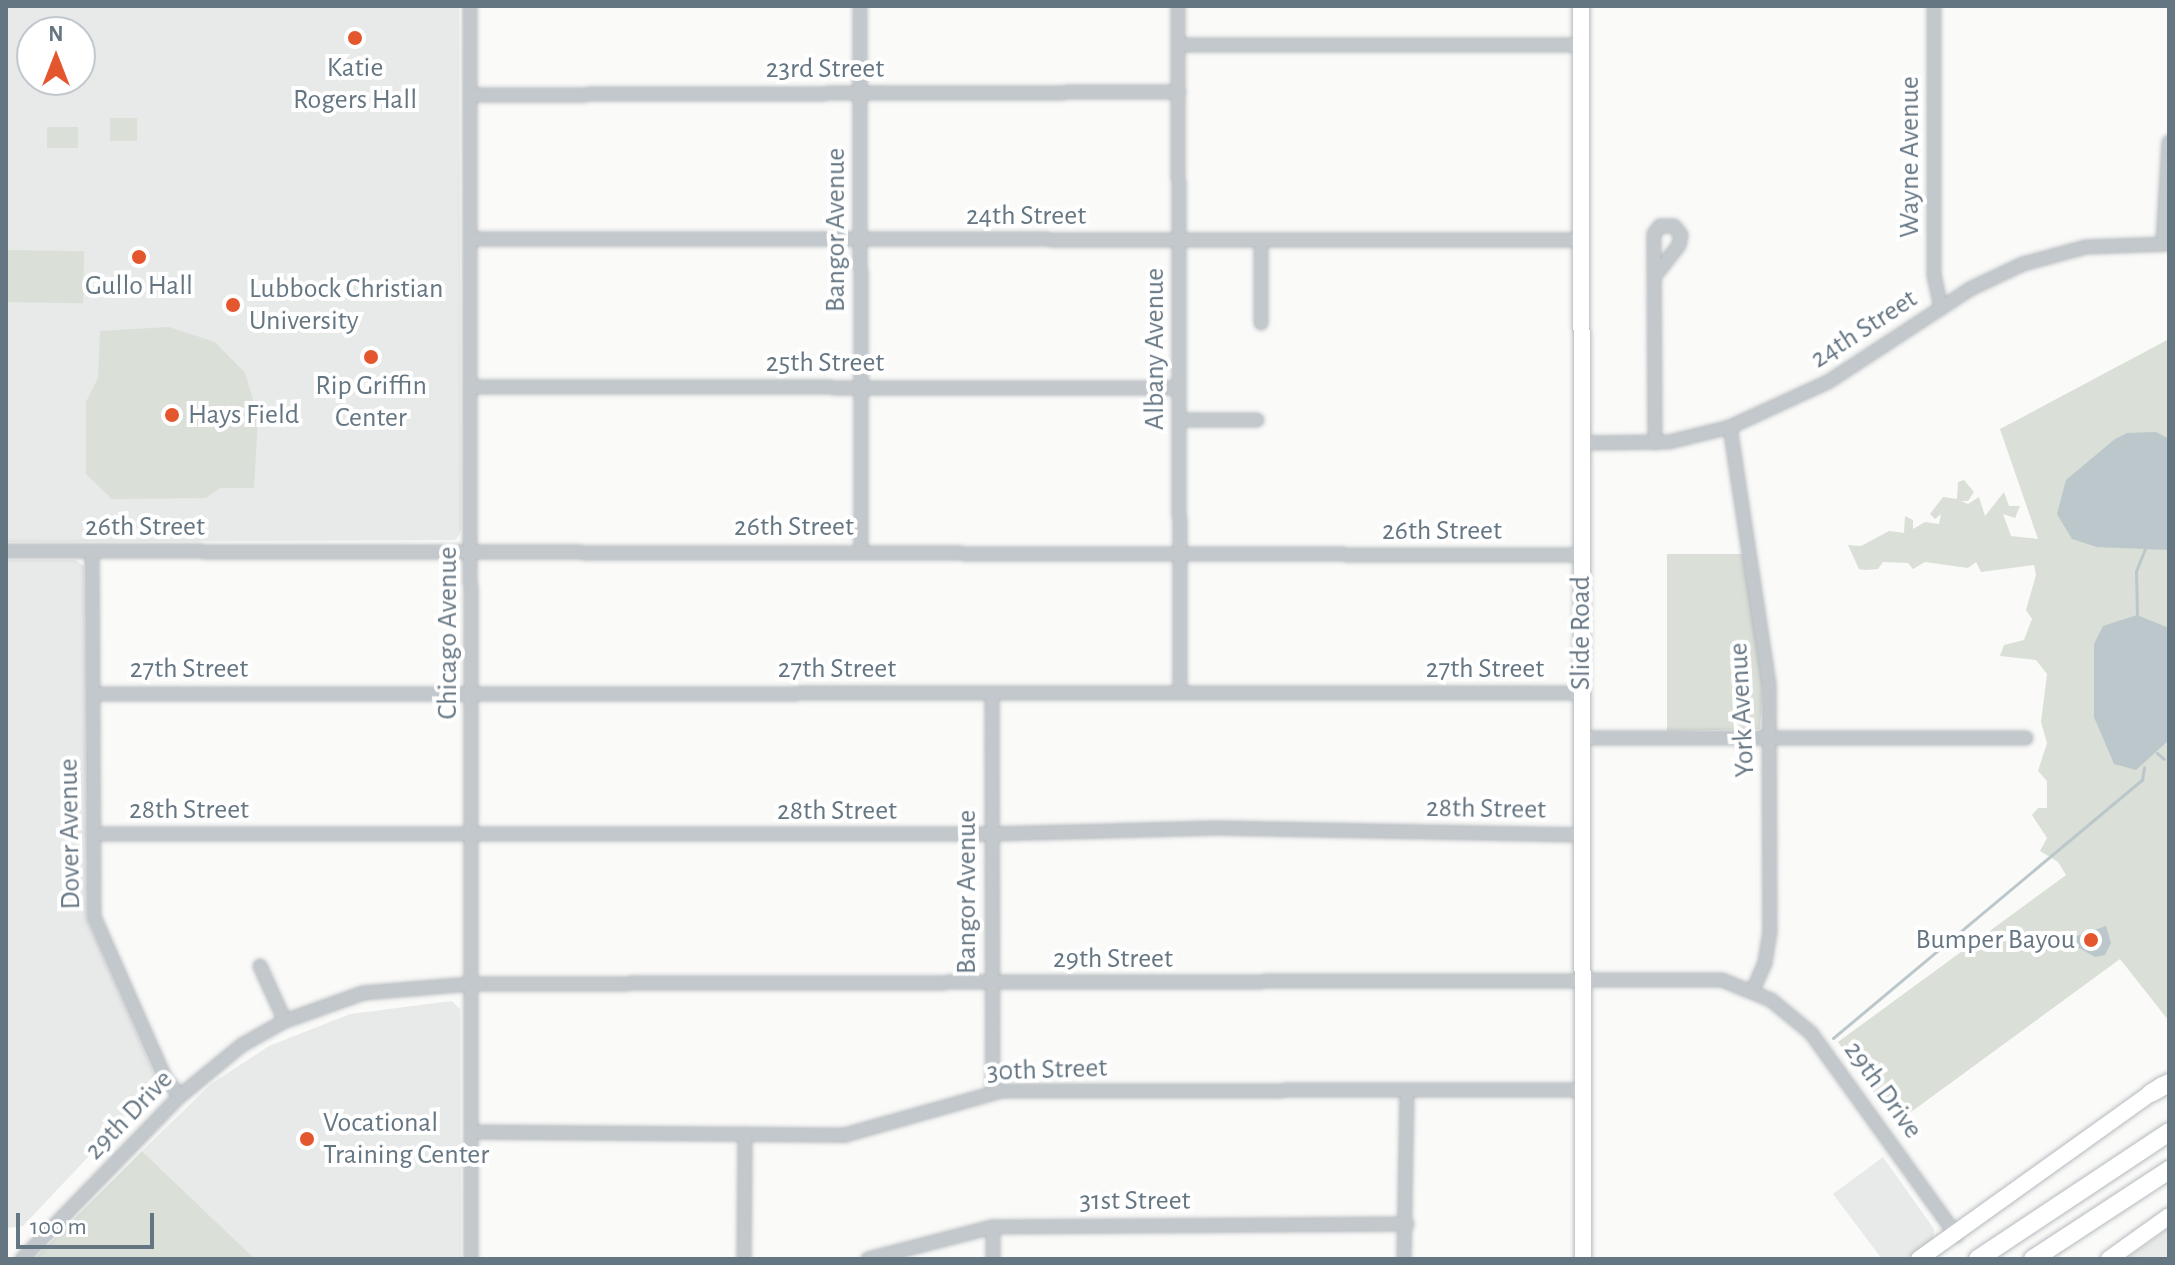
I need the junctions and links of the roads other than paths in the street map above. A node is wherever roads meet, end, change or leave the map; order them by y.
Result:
1 (470, 6) edge
2 (860, 6) edge
3 (1178, 6) edge
4 (1581, 6) edge
5 (1934, 6) edge
6 (1179, 45) junction
7 (1581, 45) junction
8 (1179, 92) junction
9 (860, 93) junction
10 (470, 95) junction
11 (2169, 142) edge
12 (471, 239) junction
13 (860, 240) junction
14 (1179, 240) junction
15 (1261, 240) junction
16 (1580, 240) junction
17 (2166, 244) edge
18 (1656, 274) dead end
19 (1941, 308) junction
20 (1261, 323) dead end
21 (471, 387) junction
22 (860, 387) junction
23 (1179, 388) junction
24 (1179, 420) junction
25 (1257, 420) dead end
26 (1730, 427) junction
27 (1581, 443) junction
28 (1655, 443) junction
29 (6, 551) edge
30 (92, 551) junction
31 (471, 551) junction
32 (861, 551) junction
33 (1179, 554) junction
34 (1581, 555) junction
35 (472, 693) junction
36 (992, 693) junction
37 (1180, 693) junction
38 (1581, 693) junction
39 (93, 694) junction
40 (1770, 737) junction
41 (1582, 738) junction
42 (2026, 738) dead end
43 (93, 834) junction
44 (991, 834) junction
45 (472, 835) junction
46 (1581, 835) junction
47 (260, 966) dead end
48 (1582, 978) junction
49 (471, 984) junction
50 (991, 984) junction
51 (1753, 990) junction
52 (285, 1021) junction
53 (2169, 1081) edge
54 (1407, 1090) junction
55 (1582, 1090) junction
56 (993, 1092) junction
57 (2151, 1093) joint
58 (180, 1096) junction
59 (471, 1132) junction
60 (2169, 1132) edge
61 (745, 1134) junction
62 (2169, 1170) edge
63 (2169, 1216) edge
64 (1407, 1224) junction
65 (2086, 1226) junction
66 (993, 1227) junction
67 (1957, 1236) junction
68 (22, 1259) edge
69 (471, 1259) edge
70 (744, 1259) edge
71 (868, 1259) edge
72 (993, 1259) edge
73 (1404, 1259) edge
74 (1583, 1259) edge
75 (1919, 1259) edge
76 (1978, 1259) edge
77 (2033, 1259) edge
78 (2044, 1259) edge
79 (2109, 1259) edge

1 - 10 street, Chicago Avenue
2 - 9 street, Bangor Avenue
3 - 6 street, Albany Avenue
4 - 7 main road, Slide Road
5 - 19 street, Wayne Avenue
6 - 7 street
6 - 8 street, Albany Avenue
7 - 16 main road, Slide Road
8 - 9 street, 23rd Street
8 - 14 street, Albany Avenue
9 - 10 street, 23rd Street
9 - 13 street, Bangor Avenue
10 - 12 street, Chicago Avenue
11 - 17 street
12 - 13 street, 24th Street
12 - 21 street, Chicago Avenue
13 - 14 street, 24th Street
13 - 22 street, Bangor Avenue
14 - 15 street, 24th Street
14 - 23 street, Albany Avenue
15 - 16 street, 24th Street
15 - 20 street
16 - 27 main road, Slide Road
17 - 19 street, 24th Street
18 - 28 street
19 - 26 street, 24th Street
21 - 22 street, 25th Street
21 - 31 street, Chicago Avenue
22 - 23 street, 25th Street
22 - 32 street, Bangor Avenue
23 - 24 street, Albany Avenue
24 - 25 street
24 - 33 street, Albany Avenue
26 - 28 street, 24th Street
26 - 40 street, York Avenue
27 - 28 street, 24th Street
27 - 34 main road, Slide Road
29 - 30 street, 26th Street
30 - 31 street, 26th Street
30 - 39 street, Dover Avenue
31 - 32 street, 26th Street
31 - 35 street, Chicago Avenue
32 - 33 street, 26th Street
33 - 34 street, 26th Street
33 - 37 street, Albany Avenue
34 - 38 main road, Slide Road
35 - 36 street, 27th Street
35 - 39 street, 27th Street
35 - 45 street, Chicago Avenue
36 - 37 street, 27th Street
36 - 44 street, Bangor Avenue
37 - 38 street, 27th Street
38 - 41 main road, Slide Road
39 - 43 street, Dover Avenue
40 - 41 street
40 - 42 street
40 - 51 street, York Avenue
41 - 46 main road, Slide Road
43 - 45 street, 28th Street
43 - 58 street, Dover Avenue
44 - 45 street, 28th Street
44 - 46 street, 28th Street
44 - 50 street, Bangor Avenue
45 - 49 street, Chicago Avenue
46 - 48 main road, Slide Road
47 - 52 street
48 - 50 street, 29th Street
48 - 51 street, 29th Street
48 - 55 main road, Slide Road
49 - 50 street, 29th Street
49 - 52 street, 29th Drive
49 - 59 street, Chicago Avenue
50 - 56 street, Bangor Avenue
51 - 67 street, 29th Drive
52 - 58 street, 29th Drive
53 - 57 highway
54 - 55 street, 30th Street
54 - 56 street, 30th Street
54 - 64 street
55 - 74 main road, Slide Road
56 - 61 street, 30th Street
57 - 67 main road
58 - 68 street, 29th Drive
59 - 61 street, 30th Street
59 - 69 street, Chicago Avenue
60 - 76 highway
61 - 70 street
62 - 65 highway
63 - 79 main road
64 - 66 street, 31st Street
64 - 73 street
65 - 77 highway
65 - 78 highway
66 - 71 street, 31st Street
66 - 72 street
67 - 75 main road

